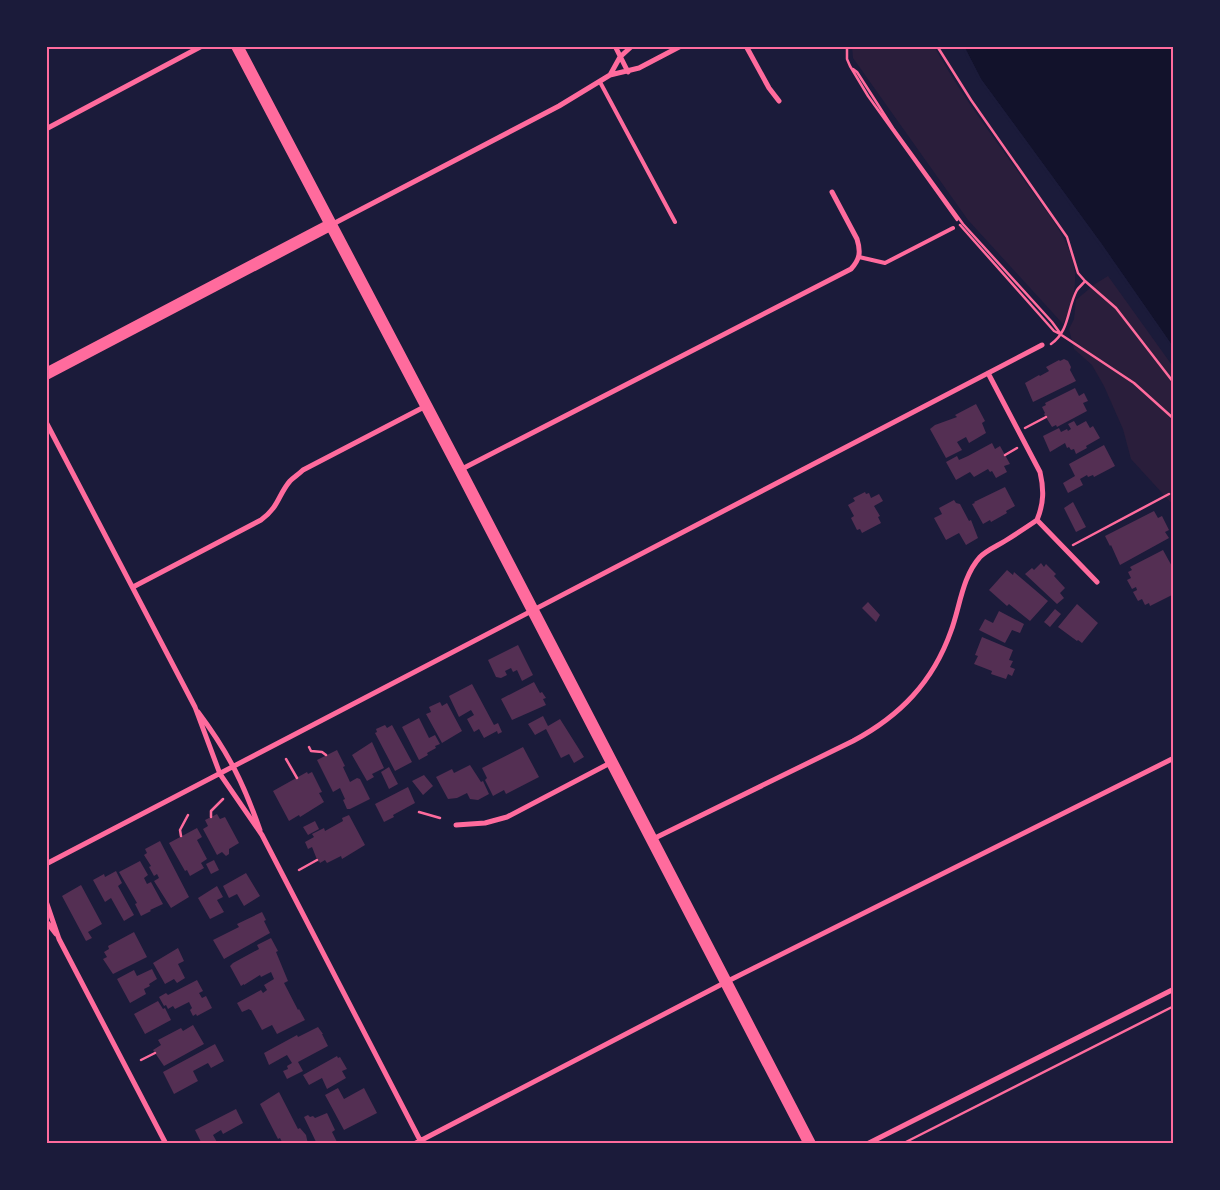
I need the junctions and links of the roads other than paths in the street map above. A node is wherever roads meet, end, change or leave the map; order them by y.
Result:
1 (202, 46) edge
2 (237, 46) edge
3 (615, 46) edge
4 (632, 46) edge
5 (681, 46) edge
6 (746, 46) edge
7 (620, 57) junction
8 (628, 72) junction
9 (610, 75) junction
10 (600, 82) junction
11 (780, 101) dead end
12 (46, 129) edge
13 (832, 192) dead end
14 (675, 222) dead end
15 (330, 225) junction
16 (953, 228) dead end
17 (859, 257) junction
18 (1042, 345) road end
19 (988, 373) junction
20 (46, 374) edge
21 (426, 406) junction
22 (46, 422) edge
23 (460, 470) junction
24 (1037, 520) junction
25 (1097, 582) dead end
26 (133, 586) junction
27 (533, 611) junction
28 (195, 707) junction
29 (1174, 758) edge
30 (612, 762) junction
31 (234, 766) junction
32 (220, 774) junction
33 (456, 825) dead end
34 (262, 835) junction
35 (652, 839) junction
36 (46, 864) edge
37 (46, 901) edge
38 (46, 921) edge
39 (59, 939) junction
40 (726, 982) junction
41 (1174, 989) edge
42 (421, 1142) edge
43 (166, 1144) edge
44 (414, 1144) edge
45 (810, 1144) edge
46 (867, 1144) edge

1 - 12 street
2 - 15 main road
3 - 7 street
4 - 7 street
5 - 8 street
6 - 11 street
7 - 8 street
7 - 9 street
8 - 9 street
9 - 10 street
10 - 14 lane
10 - 15 street
13 - 17 street
15 - 20 main road
15 - 21 main road
16 - 17 lane
17 - 23 street
18 - 19 street
19 - 24 street
19 - 27 street
21 - 23 main road
21 - 26 street
22 - 26 street
23 - 27 main road
24 - 25 street
24 - 35 street
26 - 28 street
27 - 30 main road
27 - 31 street
28 - 31 street
28 - 32 street
29 - 40 street
30 - 33 street
30 - 35 main road
31 - 32 street
31 - 34 street
32 - 34 street
32 - 36 street
34 - 42 street
35 - 40 main road
37 - 39 street
38 - 39 street
39 - 43 street
40 - 42 street
40 - 45 main road
41 - 46 street
42 - 44 street

